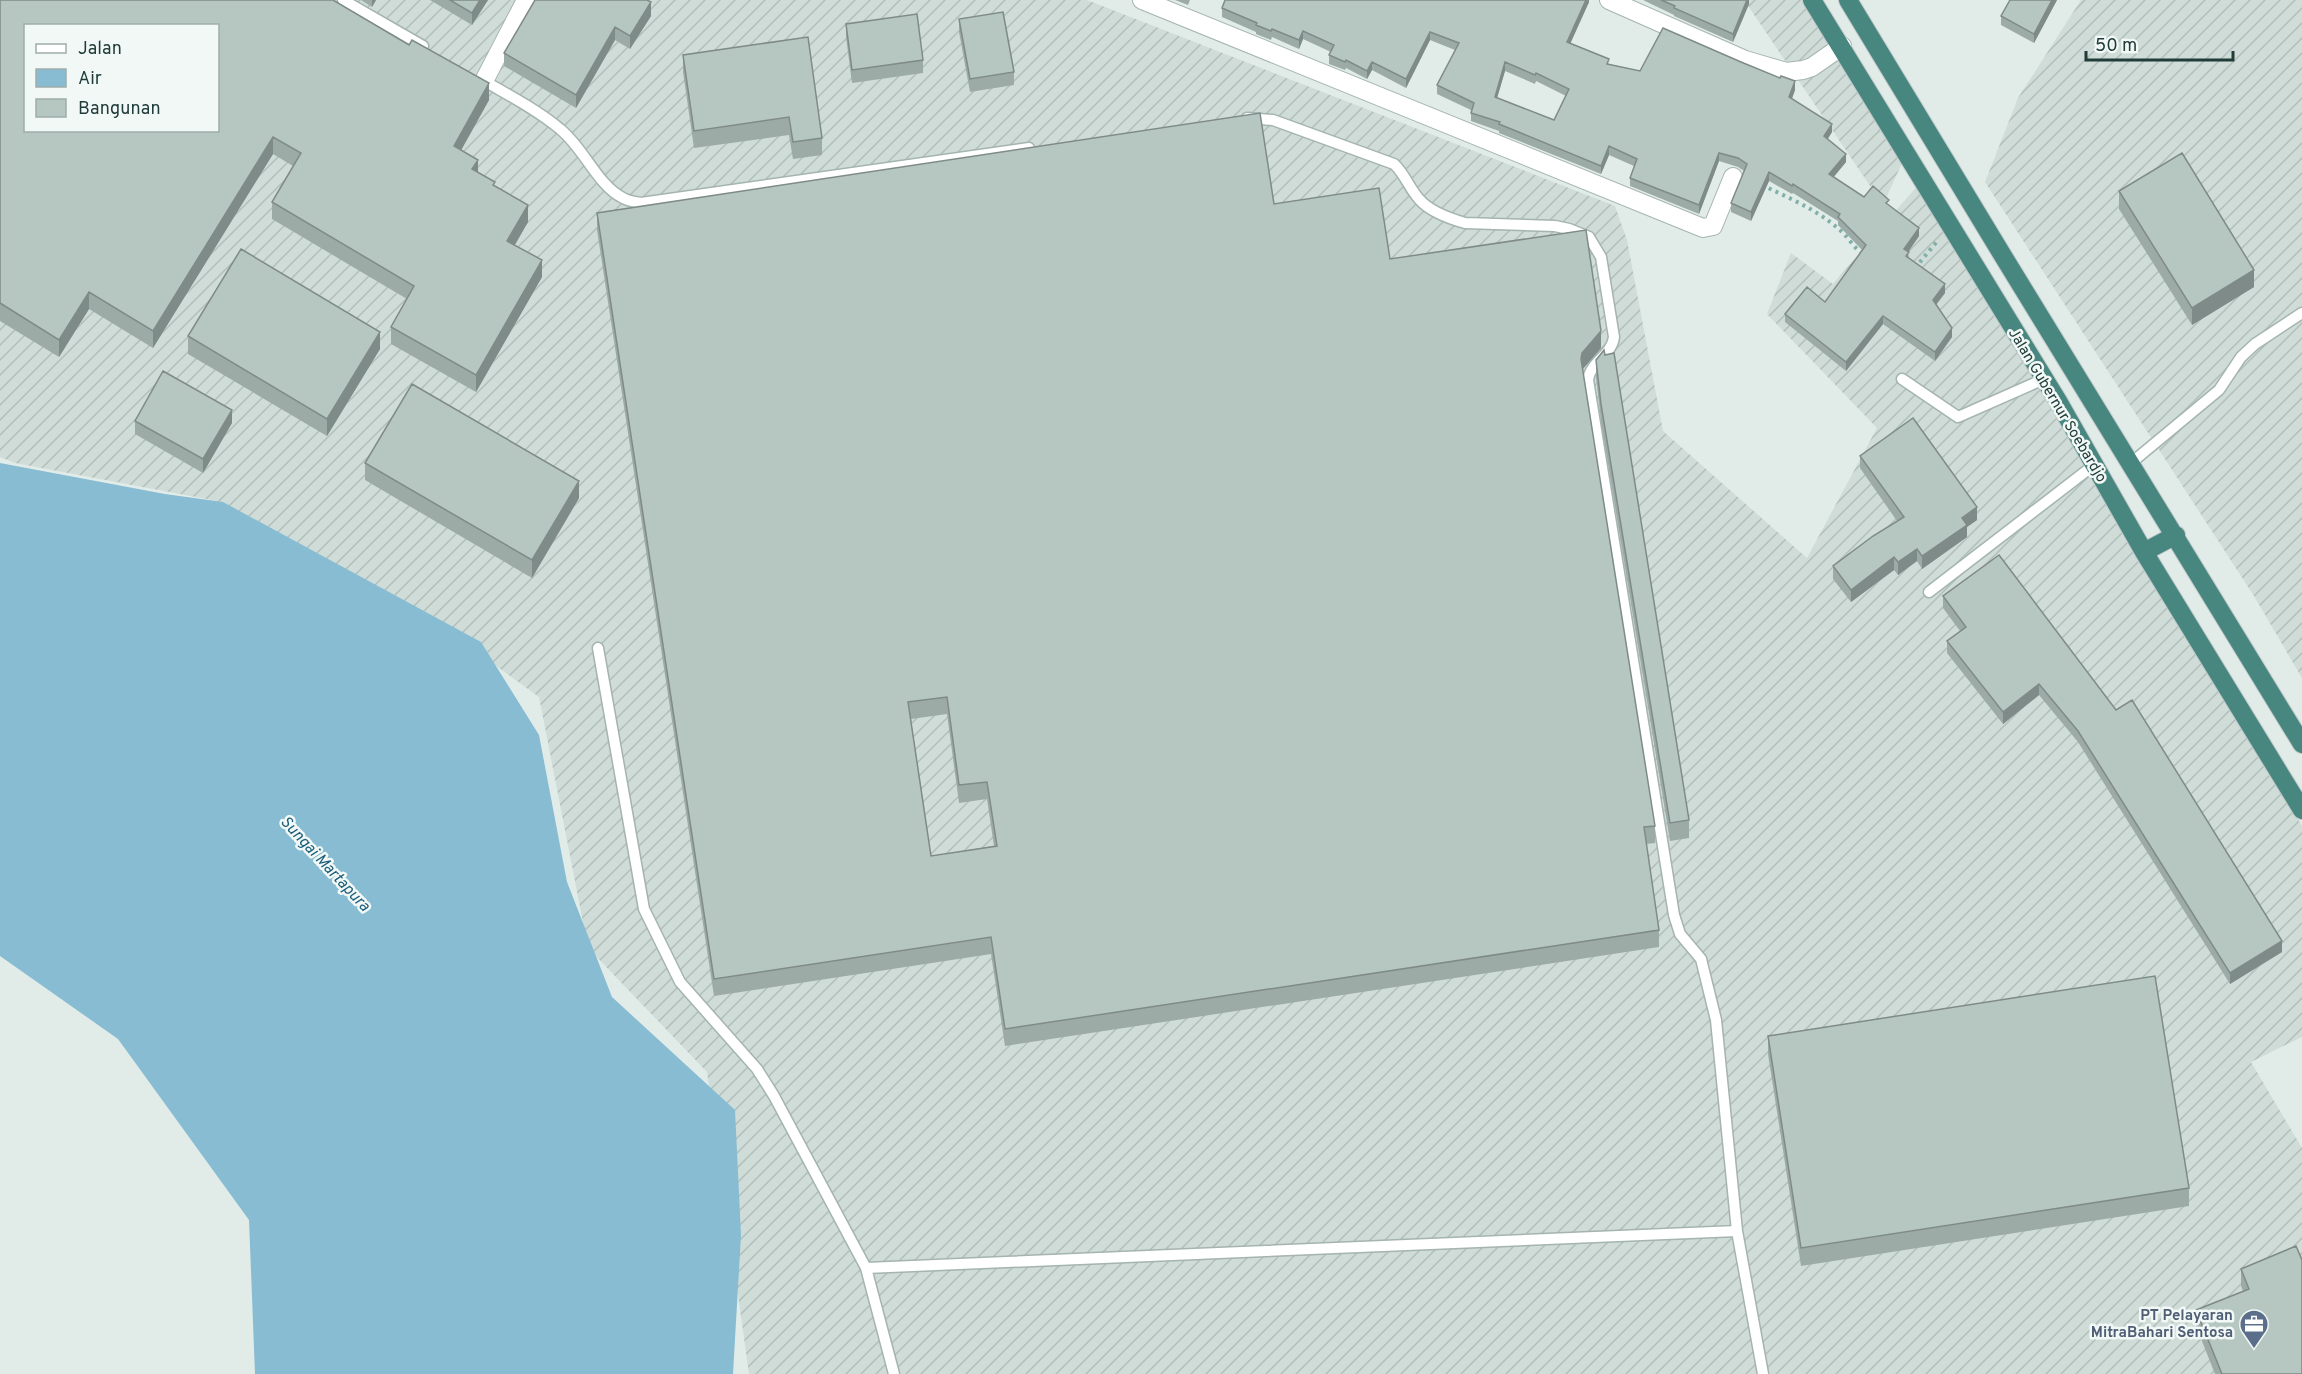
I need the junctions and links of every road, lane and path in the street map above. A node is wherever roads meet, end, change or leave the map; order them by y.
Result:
1 (343, 0) edge
2 (526, 0) edge
3 (1142, 0) edge
4 (1609, 0) edge
5 (1812, 0) edge
6 (1848, 0) edge
7 (1842, 46) junction
8 (433, 52) edge
9 (479, 79) joint
10 (1238, 117) edge
11 (1037, 147) edge
12 (1733, 177) joint
13 (1950, 225) junction
14 (1869, 257) edge
15 (1914, 269) edge
16 (2302, 313) edge
17 (1902, 379) dead end
18 (2044, 379) junction
19 (2131, 463) junction
20 (2094, 465) junction
21 (2176, 535) junction
22 (2144, 552) junction
23 (1929, 592) dead end
24 (598, 648) dead end
25 (2302, 744) edge
26 (2302, 810) edge
27 (1737, 1231) junction
28 (866, 1268) junction
29 (894, 1374) edge
30 (1762, 1374) edge

1 - 8 lane
2 - 9 street
3 - 12 street
4 - 7 street
5 - 7 highway, Jalan Gubernur Soebardjo
6 - 19 highway, Jalan Gubernur Soebardjo
7 - 13 highway, Jalan Gubernur Soebardjo
9 - 11 lane
10 - 27 lane
12 - 14 path
13 - 15 path
13 - 18 highway, Jalan Gubernur Soebardjo
16 - 19 lane
17 - 18 lane
18 - 20 highway, Jalan Gubernur Soebardjo
19 - 21 highway, Jalan Gubernur Soebardjo
20 - 22 highway, Jalan Gubernur Soebardjo
20 - 23 lane
21 - 22 highway
21 - 25 highway, Jalan Gubernur Soebardjo
22 - 26 highway, Jalan Gubernur Soebardjo
24 - 28 lane
27 - 28 lane
27 - 30 lane
28 - 29 lane

